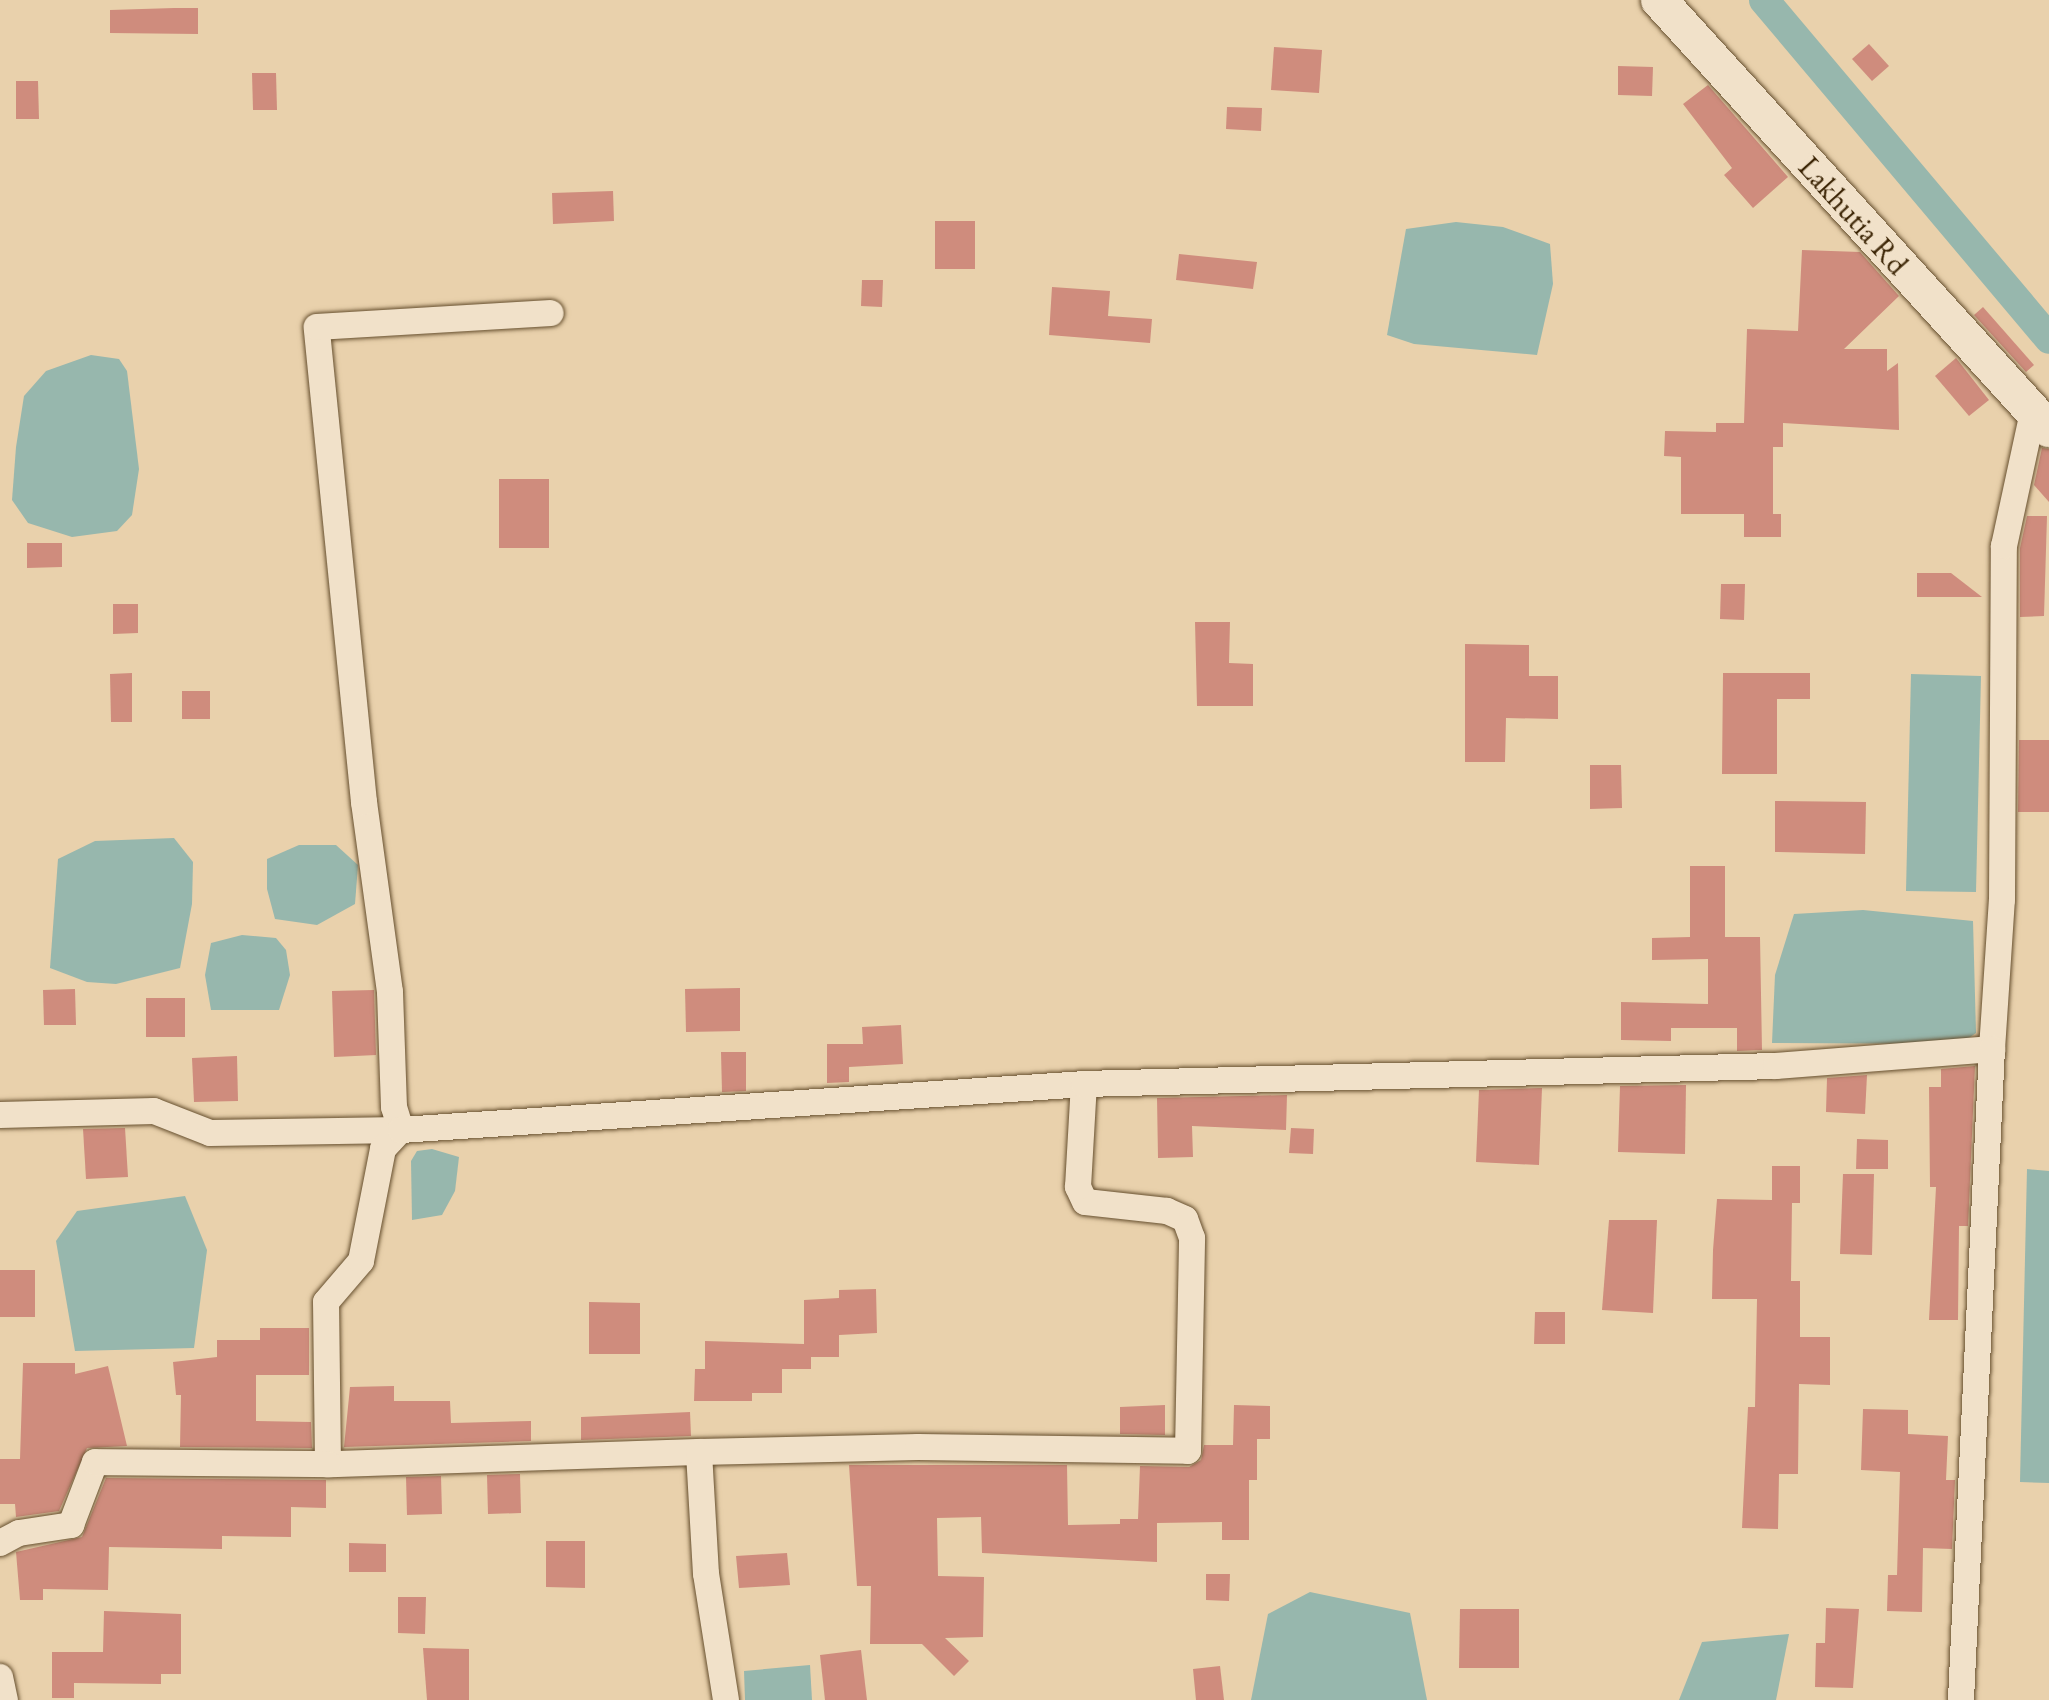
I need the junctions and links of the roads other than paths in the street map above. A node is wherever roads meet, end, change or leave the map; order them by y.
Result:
1 (1659, 0) edge
2 (551, 313) dead end
3 (2041, 420) edge
4 (1992, 1049) junction
5 (1084, 1084) junction
6 (0, 1115) edge
7 (401, 1130) junction
8 (699, 1452) junction
9 (328, 1464) junction
10 (0, 1543) edge
11 (0, 1677) edge
12 (5, 1700) edge
13 (726, 1700) edge
14 (1961, 1700) edge

1 - 3 street, Lakhutia Rd
2 - 7 street
3 - 4 street
4 - 5 street
4 - 14 street
5 - 7 street
5 - 8 street
6 - 7 street
7 - 9 street
8 - 9 street
8 - 13 street
9 - 10 street
11 - 12 street

